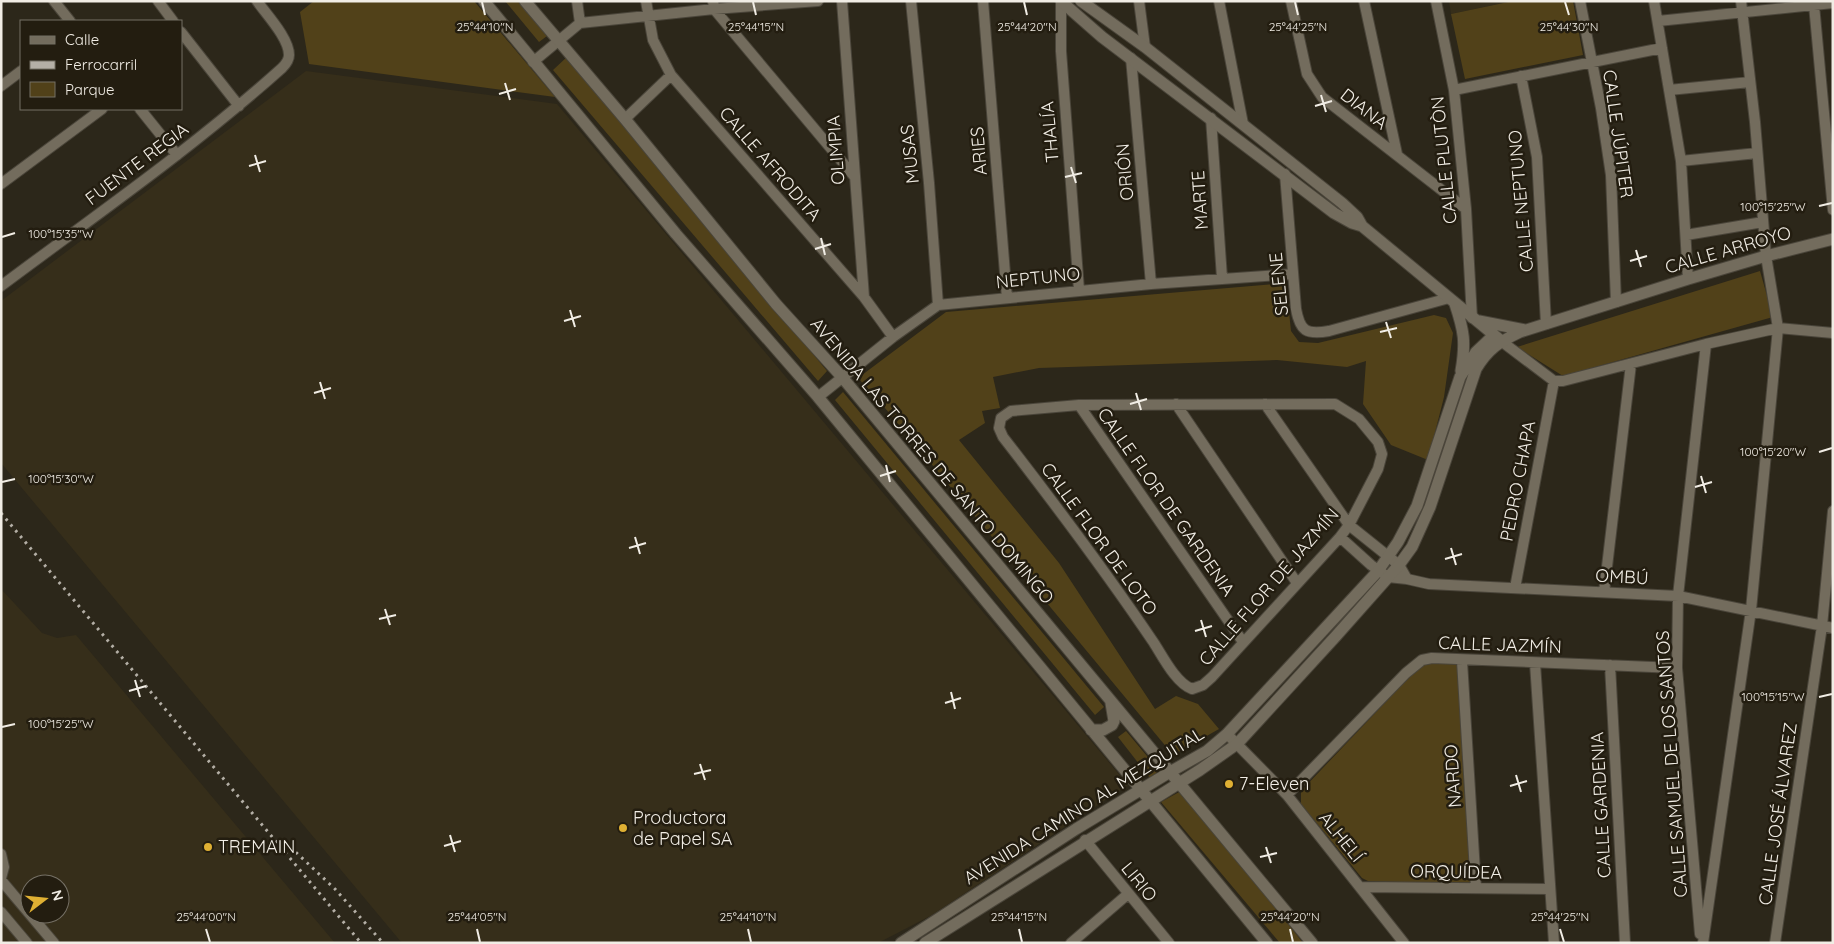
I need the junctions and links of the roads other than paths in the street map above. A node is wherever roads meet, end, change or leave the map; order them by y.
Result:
1 (54, 1) edge
2 (158, 1) edge
3 (257, 1) edge
4 (484, 1) edge
5 (525, 1) edge
6 (577, 1) edge
7 (646, 1) edge
8 (818, 1) edge
9 (842, 1) edge
10 (911, 1) edge
11 (983, 1) edge
12 (1061, 1) edge
13 (1082, 1) edge
14 (1139, 1) edge
15 (1219, 1) edge
16 (1291, 1) edge
17 (1364, 1) edge
18 (1436, 1) edge
19 (1580, 1) edge
20 (1654, 1) edge
21 (779, 3) edge
22 (1833, 3) edge
23 (714, 5) edge
24 (1814, 5) junction
25 (1742, 7) edge
26 (648, 16) junction
27 (69, 20) edge
28 (172, 20) edge
29 (1658, 21) junction
30 (580, 23) junction
31 (182, 33) edge
32 (558, 41) junction
33 (1145, 47) junction
34 (1662, 48) junction
35 (1131, 58) junction
36 (533, 62) junction
37 (1591, 62) junction
38 (20, 72) edge
39 (671, 75) junction
40 (1521, 76) junction
41 (1750, 82) junction
42 (1, 86) edge
43 (1454, 90) junction
44 (1669, 90) junction
45 (239, 106) junction
46 (101, 110) edge
47 (141, 110) edge
48 (1210, 118) junction
49 (625, 119) junction
50 (1243, 124) junction
51 (1757, 153) junction
52 (1397, 154) junction
53 (177, 155) junction
54 (1681, 161) junction
55 (1285, 174) junction
56 (854, 176) junction
57 (1, 184) edge
58 (1466, 210) junction
59 (1833, 210) edge
60 (1763, 222) junction
61 (1362, 226) junction
62 (1686, 235) junction
63 (1833, 239) edge
64 (1766, 256) junction
65 (1294, 274) junction
66 (1222, 278) junction
67 (1688, 279) junction
68 (1151, 284) junction
69 (1, 286) edge
70 (1079, 290) junction
71 (864, 297) junction
72 (1007, 298) junction
73 (1452, 300) junction
74 (1616, 302) junction
75 (938, 304) junction
76 (1474, 319) junction
77 (1546, 324) junction
78 (1778, 328) junction
79 (1523, 331) junction
80 (1833, 333) edge
81 (893, 337) junction
82 (1498, 338) junction
83 (1483, 344) junction
84 (1706, 344) junction
85 (1631, 364) junction
86 (1476, 369) junction
87 (842, 377) junction
88 (1460, 377) junction
89 (1554, 381) junction
90 (818, 397) junction
91 (1176, 404) junction
92 (1265, 404) junction
93 (1079, 405) junction
94 (1833, 511) edge
95 (1349, 526) junction
96 (1340, 537) junction
97 (1389, 556) junction
98 (1399, 564) junction
99 (1378, 571) junction
100 (1388, 578) junction
101 (1406, 579) junction
102 (1297, 583) junction
103 (1515, 588) junction
104 (1604, 592) junction
105 (1678, 596) junction
106 (1751, 610) junction
107 (1822, 626) junction
108 (1833, 628) edge
109 (1243, 642) junction
110 (1462, 661) junction
111 (1535, 662) junction
112 (1610, 665) junction
113 (1677, 668) junction
114 (1192, 689) joint
115 (1111, 703) junction
116 (1091, 730) junction
117 (1227, 734) junction
118 (1237, 744) junction
119 (1170, 772) junction
120 (1179, 782) junction
121 (1140, 789) junction
122 (1287, 795) junction
123 (1149, 801) junction
124 (1086, 840) junction
125 (1, 854) edge
126 (1, 879) edge
127 (1362, 887) junction
128 (1476, 888) junction
129 (1549, 889) junction
130 (1128, 894) junction
131 (1, 912) edge
132 (27, 943) edge
133 (54, 943) edge
134 (901, 943) edge
135 (925, 943) edge
136 (1071, 943) edge
137 (1169, 943) edge
138 (1267, 943) edge
139 (1312, 943) edge
140 (1404, 943) edge
141 (1554, 943) edge
142 (1626, 943) edge
143 (1702, 943) edge
144 (1775, 943) edge

1 - 27 street
2 - 28 street
3 - 45 street, FUENTE REGIA
4 - 36 street
5 - 32 street, AVENIDA LAS TORRES DE SANTO DOMINGO
6 - 30 street
7 - 26 street, CALLE AFRODITA
8 - 21 street
9 - 56 street, OLIMPIA
10 - 75 street, MUSAS
11 - 72 street, ARIES
12 - 35 street
12 - 70 street, THALÍA
13 - 33 street
14 - 33 street
15 - 50 street
16 - 52 street, DIANA
17 - 52 street
18 - 43 street, CALLE PLUTÒN
19 - 37 street, CALLE JÚPITER
20 - 29 street
21 - 23 street
22 - 24 street
23 - 26 street
23 - 56 street
24 - 25 street
24 - 59 street
25 - 29 street
25 - 41 street
26 - 30 street
26 - 39 street, CALLE AFRODITA
29 - 34 street
30 - 32 street
31 - 45 street
32 - 36 street
32 - 49 street, AVENIDA LAS TORRES DE SANTO DOMINGO
33 - 50 street
34 - 37 street
34 - 44 street
35 - 48 street
35 - 68 street, ORIÓN
36 - 90 street
37 - 40 street
37 - 74 street, CALLE JÚPITER
38 - 42 street
39 - 49 street
39 - 71 street, CALLE AFRODITA
40 - 43 street
40 - 77 street, CALLE NEPTUNO
41 - 44 street
41 - 51 street
43 - 58 street, CALLE PLUTÒN
44 - 54 street
45 - 53 street, FUENTE REGIA
46 - 57 street
47 - 53 street
48 - 55 street
48 - 66 street, MARTE
49 - 87 street, AVENIDA LAS TORRES DE SANTO DOMINGO
50 - 61 street
51 - 54 street
51 - 60 street
52 - 58 street, DIANA
53 - 69 street, FUENTE REGIA
54 - 62 street
55 - 61 street
55 - 65 street, SELENE
56 - 71 street, OLIMPIA
58 - 76 street, CALLE PLUTÒN
60 - 62 street
60 - 64 street
61 - 73 street
62 - 67 street
63 - 64 street, CALLE ARROYO
64 - 67 street, CALLE ARROYO
64 - 78 street
65 - 66 street, NEPTUNO
65 - 73 street, SELENE
66 - 68 street, NEPTUNO
67 - 74 street, CALLE ARROYO
68 - 70 street, NEPTUNO
70 - 72 street, NEPTUNO
71 - 81 street, CALLE AFRODITA
72 - 75 street, NEPTUNO
73 - 76 street
73 - 88 street
74 - 77 street, CALLE ARROYO
75 - 81 street
76 - 79 street
76 - 82 street
76 - 83 street
77 - 79 street, CALLE ARROYO
78 - 80 street
78 - 84 street
78 - 106 street
79 - 82 street, CALLE ARROYO
81 - 87 street
82 - 83 street, AVENIDA CAMINO AL MEZQUITAL
82 - 86 street, AVENIDA CAMINO AL MEZQUITAL
82 - 89 street
83 - 86 street
83 - 88 street, AVENIDA CAMINO AL MEZQUITAL
84 - 85 street
84 - 105 street, CALLE SAMUEL DE LOS SANTOS
85 - 89 street
85 - 104 street
86 - 98 street, AVENIDA CAMINO AL MEZQUITAL
87 - 90 street
87 - 115 street, AVENIDA LAS TORRES DE SANTO DOMINGO
88 - 97 street, AVENIDA CAMINO AL MEZQUITAL
89 - 103 street, PEDRO CHAPA
90 - 116 street
91 - 92 street
91 - 93 street
91 - 102 street
92 - 95 street
92 - 95 street, CALLE FLOR DE JAZMÍN
93 - 109 street, CALLE FLOR DE GARDENIA
93 - 114 street, CALLE FLOR DE LOTO
94 - 107 street, CALLE JOSÉ ÁLVAREZ
95 - 96 street, CALLE FLOR DE JAZMÍN
95 - 97 street
96 - 99 street
96 - 102 street, CALLE FLOR DE JAZMÍN
97 - 98 street
97 - 99 street, AVENIDA CAMINO AL MEZQUITAL
98 - 100 street, AVENIDA CAMINO AL MEZQUITAL
98 - 101 street
99 - 100 street
99 - 117 street, AVENIDA CAMINO AL MEZQUITAL
100 - 101 street, OMBÚ
100 - 118 street, AVENIDA CAMINO AL MEZQUITAL
101 - 103 street, OMBÚ
102 - 109 street, CALLE FLOR DE JAZMÍN
103 - 104 street, OMBÚ
104 - 105 street, OMBÚ
105 - 106 street, OMBÚ
105 - 113 street, CALLE SAMUEL DE LOS SANTOS
106 - 107 street, OMBÚ
106 - 143 street
107 - 108 street, OMBÚ
107 - 144 street, CALLE JOSÉ ÁLVAREZ
109 - 114 street, CALLE FLOR DE JAZMÍN
110 - 111 street, CALLE JAZMÍN
110 - 122 street, CALLE JAZMÍN
110 - 128 street, NARDO
111 - 112 street, CALLE JAZMÍN
111 - 129 street
112 - 113 street, CALLE JAZMÍN
112 - 142 street, CALLE GARDENIA
113 - 143 street, CALLE SAMUEL DE LOS SANTOS
115 - 116 street
115 - 119 street, AVENIDA LAS TORRES DE SANTO DOMINGO
116 - 121 street
117 - 118 street, ALHELÍ
117 - 119 street, AVENIDA CAMINO AL MEZQUITAL
118 - 120 street, AVENIDA CAMINO AL MEZQUITAL
118 - 122 street, ALHELÍ
119 - 120 street, AVENIDA LAS TORRES DE SANTO DOMINGO
119 - 121 street, AVENIDA CAMINO AL MEZQUITAL
120 - 123 street, AVENIDA CAMINO AL MEZQUITAL
120 - 139 street, AVENIDA LAS TORRES DE SANTO DOMINGO
121 - 123 street
121 - 134 street, AVENIDA CAMINO AL MEZQUITAL
122 - 127 street, ALHELÍ
123 - 124 street, AVENIDA CAMINO AL MEZQUITAL
123 - 138 street
124 - 130 street, LIRIO
124 - 135 street, AVENIDA CAMINO AL MEZQUITAL
125 - 126 street
126 - 133 street
127 - 128 street, ORQUÍDEA
127 - 140 street, ALHELÍ
128 - 129 street, ORQUÍDEA
129 - 141 street
130 - 136 street
130 - 137 street, LIRIO
131 - 132 street

